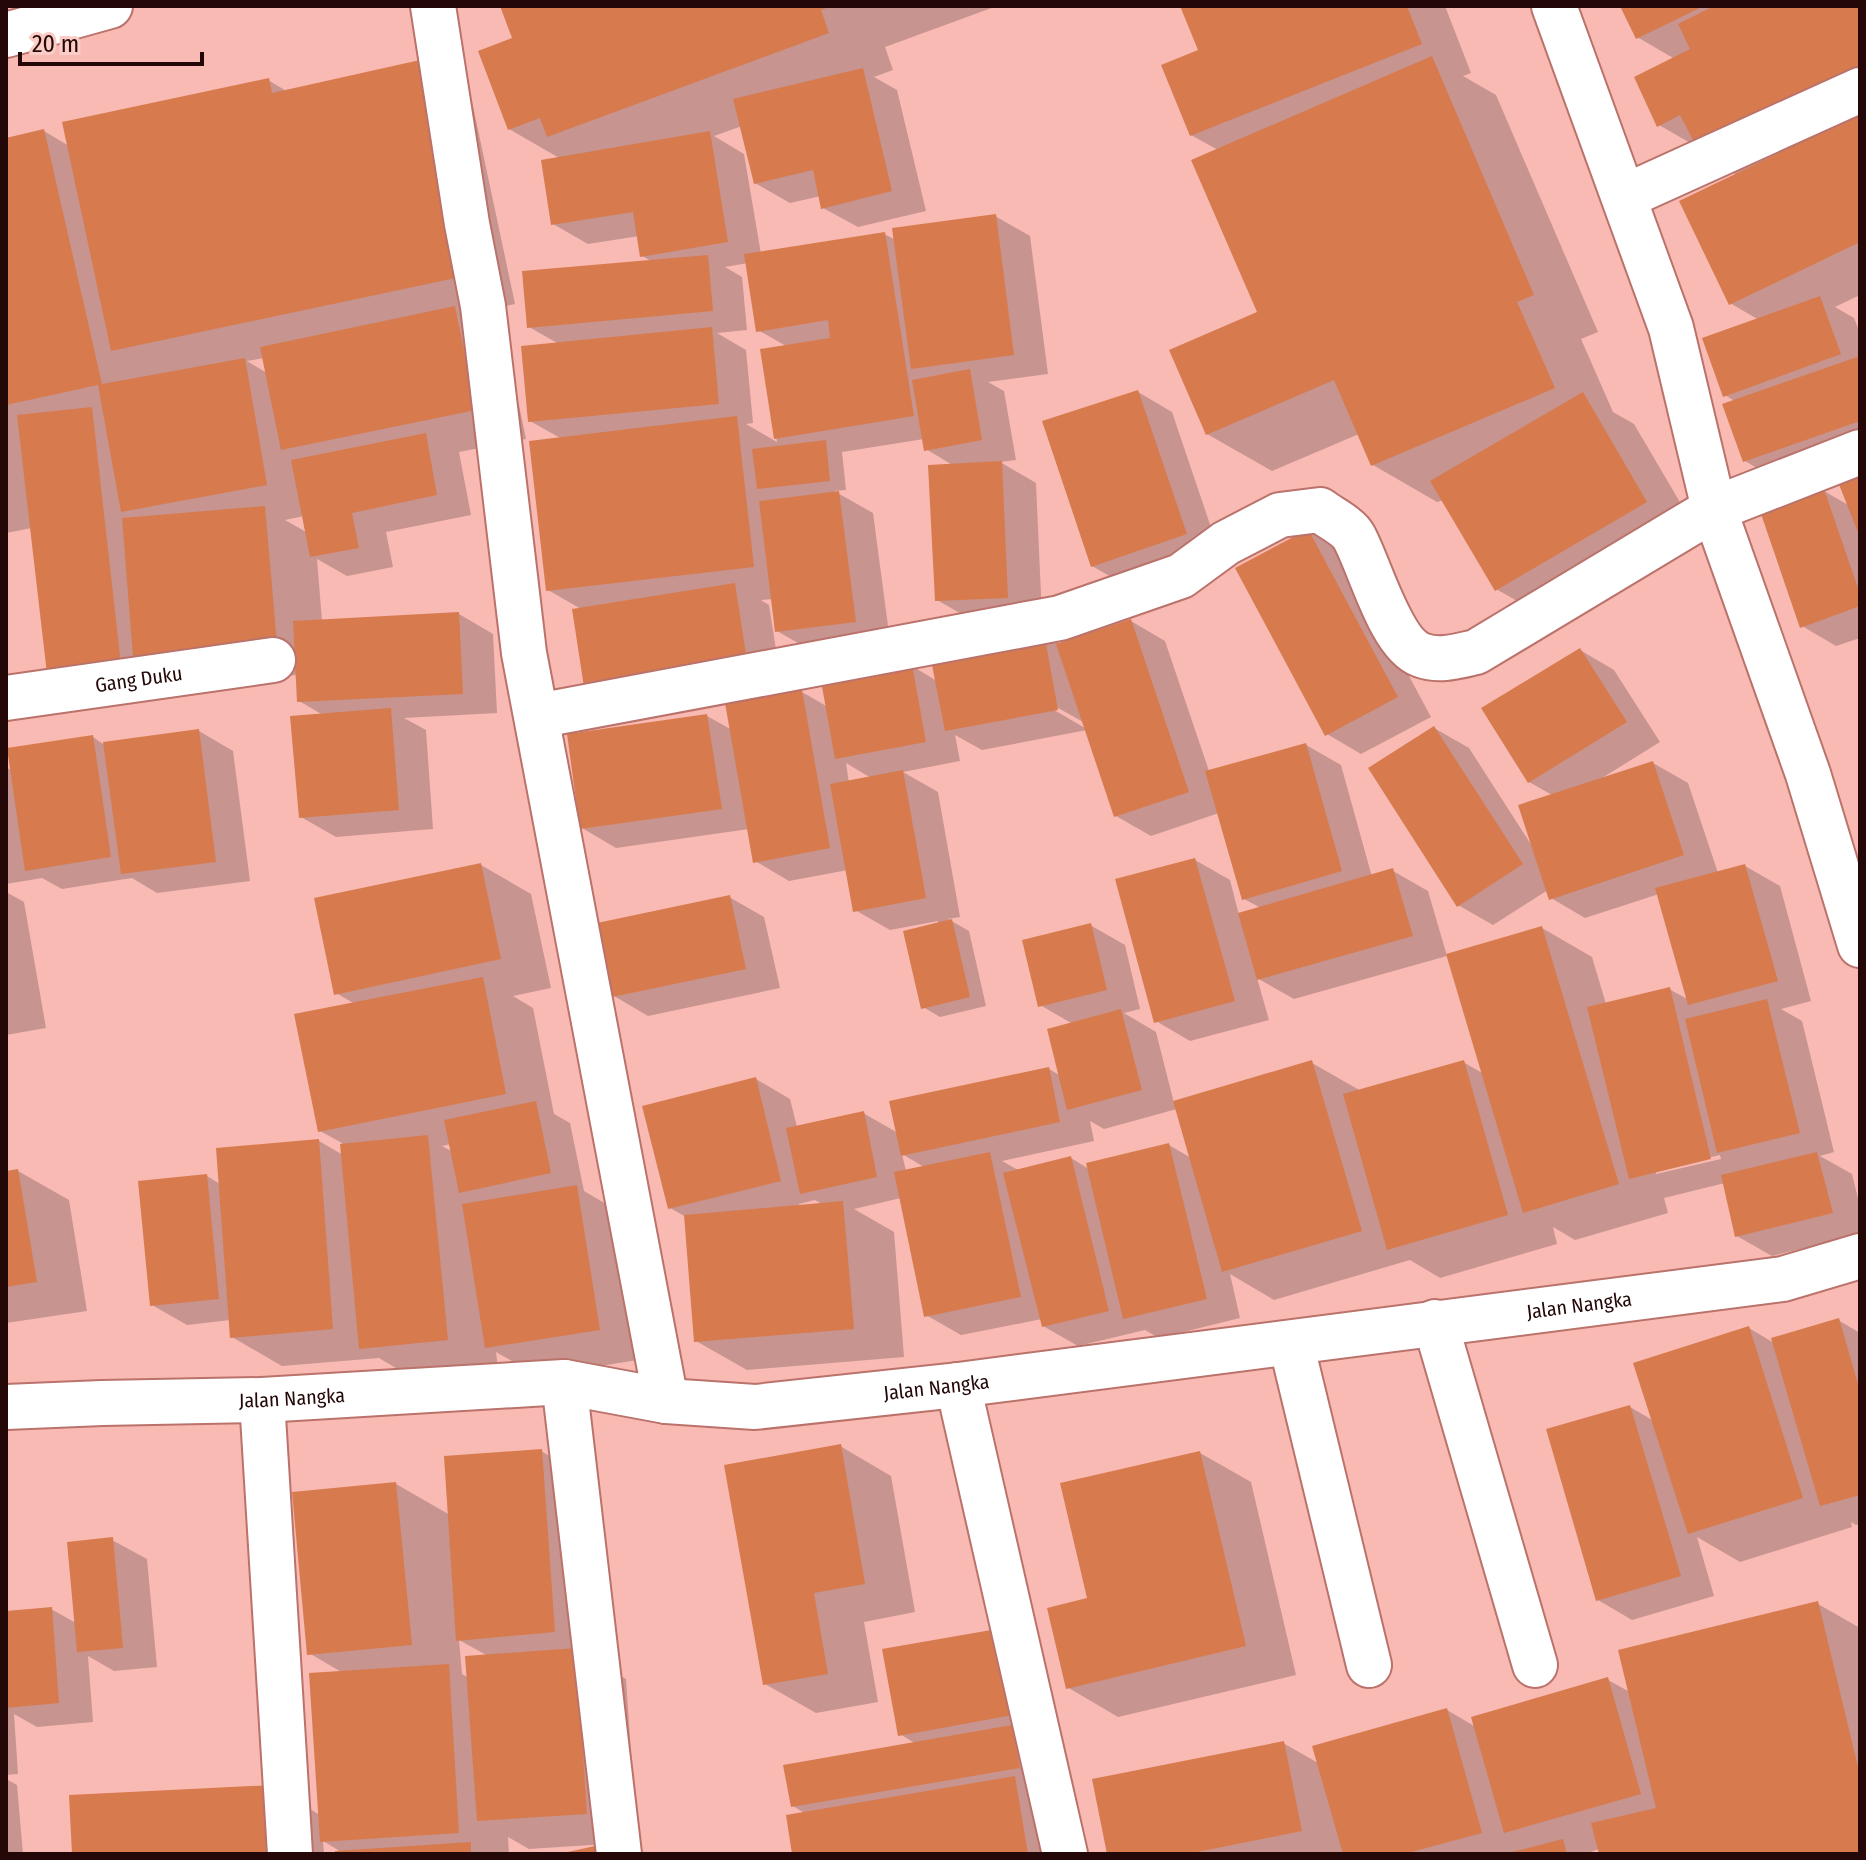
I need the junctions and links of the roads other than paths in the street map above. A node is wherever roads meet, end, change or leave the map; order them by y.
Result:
1 (110, 6) edge
2 (433, 6) edge
3 (1554, 6) edge
4 (6, 35) edge
5 (1860, 90) edge
6 (1624, 197) junction
7 (1860, 452) edge
8 (1714, 509) junction
9 (273, 660) dead end
10 (6, 698) edge
11 (537, 716) junction
12 (1860, 945) edge
13 (1860, 1256) edge
14 (1435, 1322) junction
15 (1291, 1343) junction
16 (564, 1382) junction
17 (958, 1385) junction
18 (262, 1400) junction
19 (666, 1401) junction
20 (6, 1407) edge
21 (1369, 1665) dead end
22 (1535, 1665) dead end
23 (290, 1854) edge
24 (619, 1854) edge
25 (1065, 1854) edge

1 - 4 street
2 - 11 street
3 - 6 street
5 - 6 street
6 - 8 street
7 - 8 street
8 - 11 street
8 - 12 street
9 - 10 street, Gang Duku
11 - 19 street
13 - 14 street, Jalan Nangka
14 - 15 street, Jalan Nangka
14 - 22 street
15 - 17 street, Jalan Nangka
15 - 21 street
16 - 18 street, Jalan Nangka
16 - 19 street, Jalan Nangka
16 - 24 street
17 - 19 street, Jalan Nangka
17 - 25 street
18 - 20 street, Jalan Nangka
18 - 23 street

